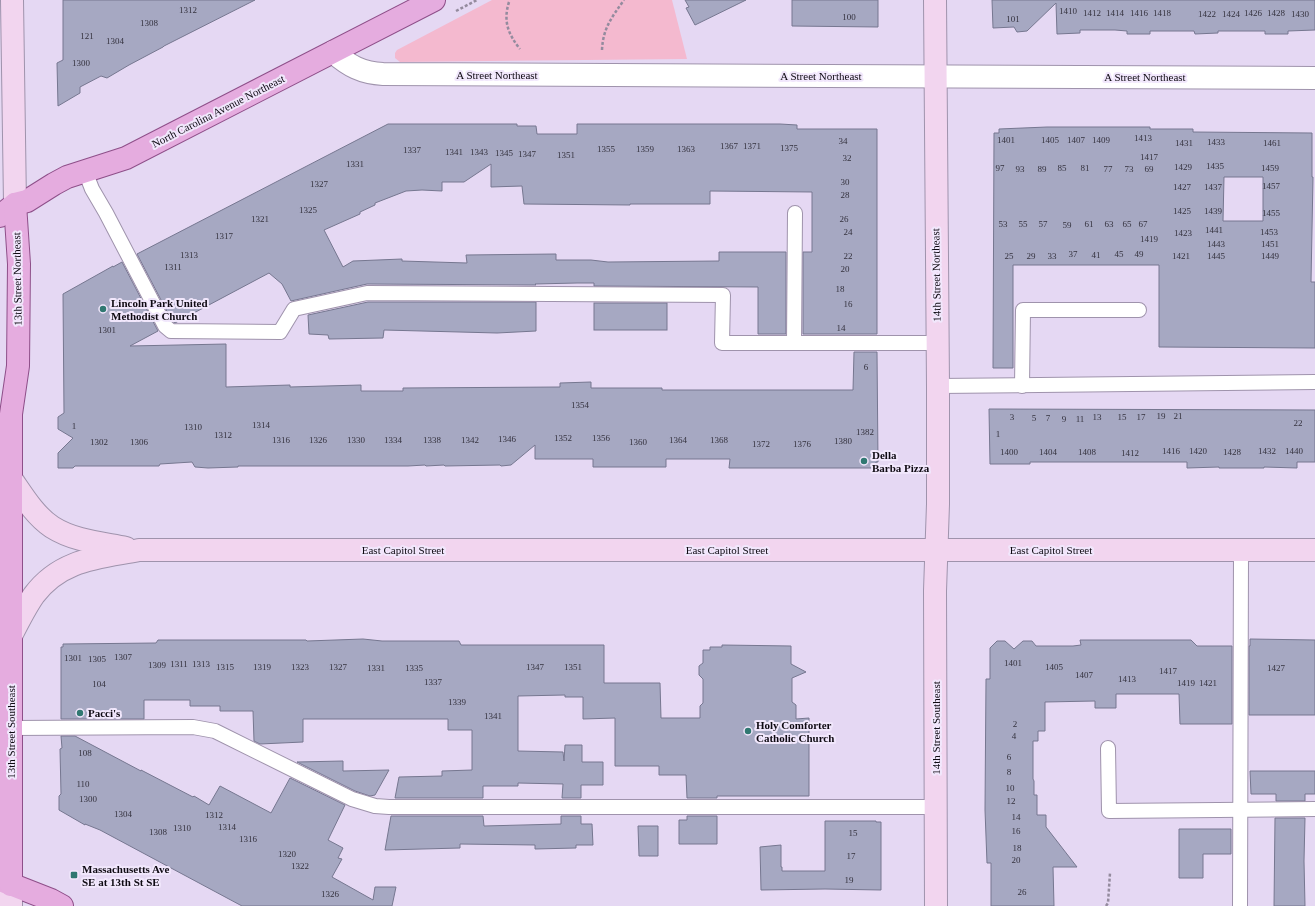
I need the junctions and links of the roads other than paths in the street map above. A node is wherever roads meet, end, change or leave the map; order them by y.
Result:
1 (12, 0) edge
2 (434, 0) edge
3 (936, 0) edge
4 (333, 52) junction
5 (936, 77) junction
6 (1315, 78) edge
7 (85, 172) junction
8 (8, 210) edge
9 (795, 213) dead end
10 (1139, 310) dead end
11 (794, 343) junction
12 (937, 343) junction
13 (0, 376) edge
14 (1315, 382) edge
15 (938, 386) junction
16 (1022, 386) junction
17 (11, 414) junction
18 (10, 477) junction
19 (139, 550) junction
20 (936, 550) junction
21 (1315, 550) edge
22 (1241, 551) junction
23 (10, 558) joint
24 (11, 636) junction
25 (10, 728) junction
26 (1108, 748) dead end
27 (6, 785) edge
28 (936, 807) junction
29 (1315, 809) edge
30 (1241, 810) junction
31 (6, 882) edge
32 (11, 906) edge
33 (62, 906) edge
34 (936, 906) edge
35 (1240, 906) edge

1 - 8 main road, 13th Street Northeast
2 - 4 main road, North Carolina Avenue Northeast
3 - 5 main road, 14th Street Northeast
4 - 5 street, A Street Northeast
4 - 7 main road, North Carolina Avenue Northeast
5 - 6 street, A Street Northeast
5 - 12 main road, 14th Street Northeast
7 - 8 main road, North Carolina Avenue Northeast
7 - 11 lane
8 - 17 main road, 13th Street Northeast
9 - 11 lane
10 - 16 lane
11 - 12 lane
12 - 15 main road, 14th Street Northeast
13 - 17 main road
14 - 16 lane
15 - 16 lane
15 - 20 main road, 14th Street Northeast
17 - 18 main road, 13th Street Northeast
18 - 19 main road
18 - 23 main road, 13th Street Northeast
19 - 20 main road, East Capitol Street
19 - 24 main road
20 - 22 main road, East Capitol Street
20 - 28 main road, 14th Street Southeast
21 - 22 main road, East Capitol Street
22 - 30 lane
23 - 24 main road, 13th Street Southeast
24 - 25 main road, 13th Street Southeast
25 - 27 main road, 13th Street Southeast
25 - 28 lane
26 - 30 lane
27 - 31 main road, 13th Street Southeast
28 - 34 main road, 14th Street Southeast
29 - 30 lane
30 - 35 lane
31 - 32 main road, 13th Street Southeast
31 - 33 main road

